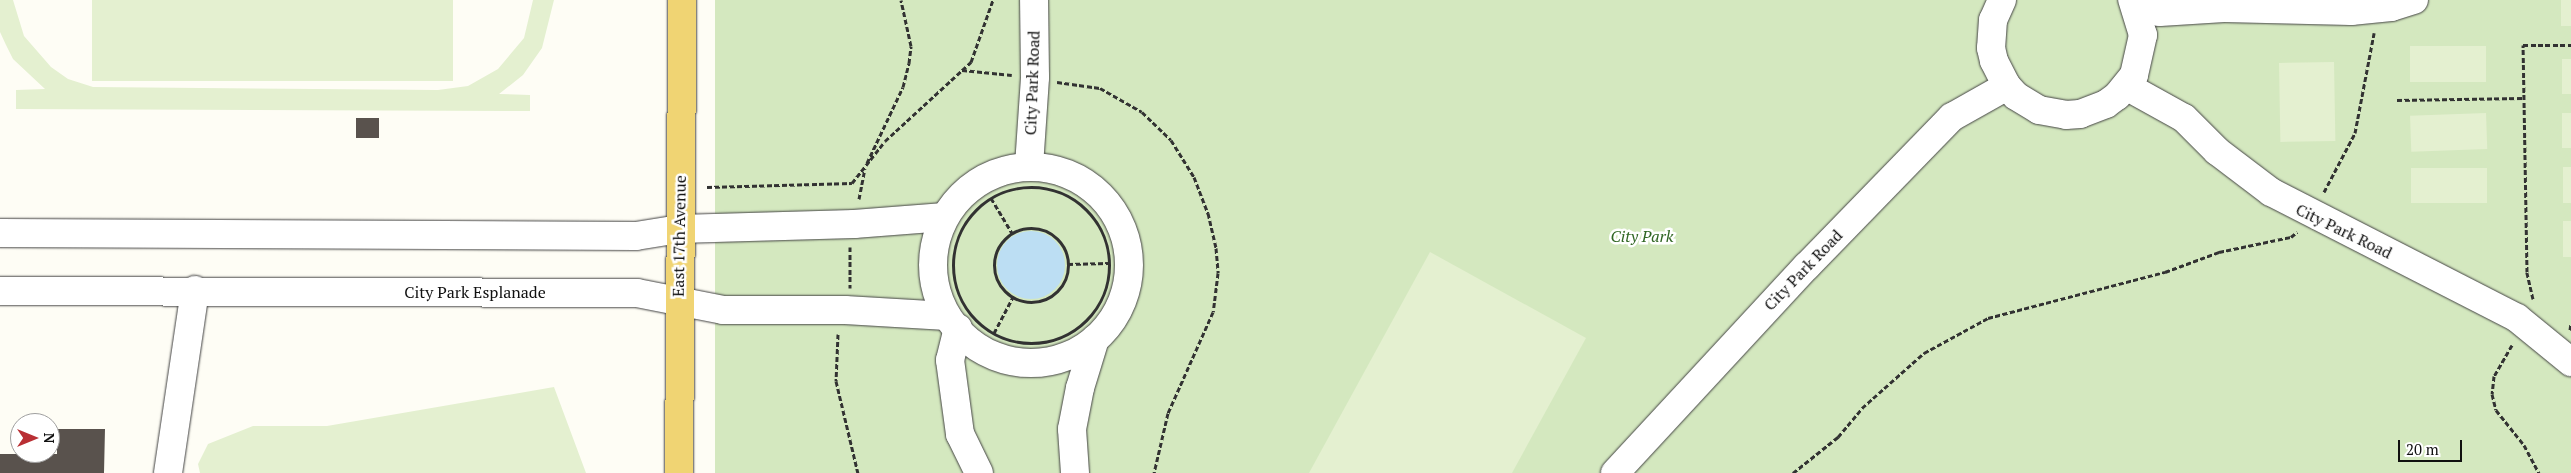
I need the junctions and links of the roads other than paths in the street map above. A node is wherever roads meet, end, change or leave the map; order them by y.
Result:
1 (682, 0) edge
2 (1034, 0) edge
3 (2002, 0) edge
4 (2414, 0) edge
5 (2134, 4) edge
6 (2007, 86) junction
7 (2126, 86) junction
8 (1029, 166) junction
9 (945, 217) junction
10 (679, 229) junction
11 (0, 233) edge
12 (195, 290) junction
13 (0, 291) edge
14 (678, 302) junction
15 (952, 322) junction
16 (1095, 339) junction
17 (2571, 362) edge
18 (168, 473) edge
19 (679, 473) edge
20 (979, 473) edge
21 (1075, 473) edge
22 (1615, 473) edge

1 - 10 main road, East 17th Avenue
2 - 8 street, City Park Road
3 - 6 street
4 - 5 street
5 - 7 street
6 - 7 street
6 - 22 street, City Park Road
7 - 17 street, City Park Road
8 - 9 street
8 - 16 street
9 - 10 street
9 - 15 street
10 - 11 street
10 - 14 main road, East 17th Avenue
12 - 13 street, City Park Esplanade
12 - 14 street, City Park Esplanade
12 - 18 street
14 - 15 street, City Park Esplanade
14 - 19 main road, East 17th Avenue
15 - 16 street
15 - 20 street
16 - 21 street

